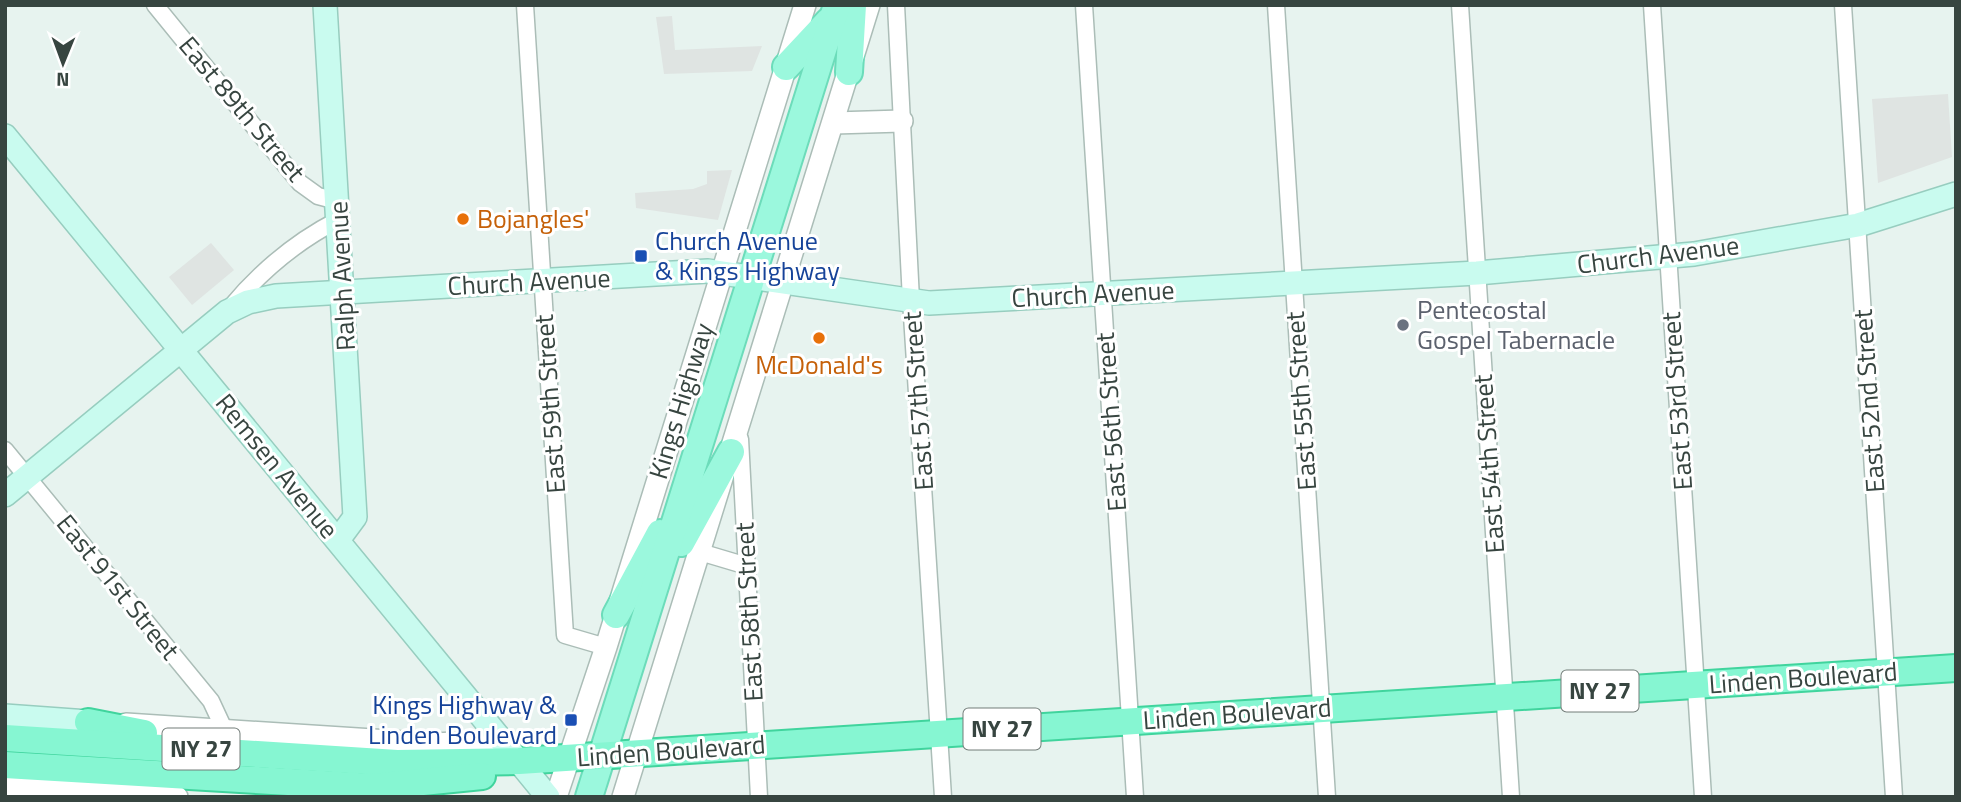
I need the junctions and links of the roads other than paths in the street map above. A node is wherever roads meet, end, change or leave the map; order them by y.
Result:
1 (155, 5) edge
2 (325, 5) edge
3 (525, 5) edge
4 (805, 5) edge
5 (869, 5) edge
6 (896, 5) edge
7 (1084, 5) edge
8 (1276, 5) edge
9 (1460, 5) edge
10 (1652, 5) edge
11 (1843, 5) edge
12 (841, 9) edge
13 (786, 67) junction
14 (849, 72) junction
15 (902, 121) junction
16 (834, 123) junction
17 (5, 136) edge
18 (1956, 194) edge
19 (338, 210) junction
20 (1858, 225) junction
21 (1668, 258) junction
22 (720, 272) junction
23 (1477, 273) junction
24 (753, 276) junction
25 (784, 281) junction
26 (542, 282) junction
27 (1294, 284) junction
28 (343, 292) junction
29 (1103, 294) junction
30 (911, 300) junction
31 (227, 312) junction
32 (182, 351) junction
33 (735, 439) junction
34 (5, 450) edge
35 (27, 477) junction
36 (690, 479) junction
37 (5, 495) edge
38 (338, 540) junction
39 (700, 552) junction
40 (747, 566) junction
41 (654, 593) junction
42 (616, 615) junction
43 (606, 646) junction
44 (1956, 668) edge
45 (1886, 673) junction
46 (1696, 685) junction
47 (1504, 697) junction
48 (1321, 709) junction
49 (5, 716) edge
50 (1130, 721) junction
51 (88, 722) joint
52 (939, 733) junction
53 (5, 738) edge
54 (218, 740) junction
55 (756, 745) junction
56 (638, 754) junction
57 (602, 756) junction
58 (570, 758) junction
59 (519, 761) junction
60 (17, 765) edge
61 (111, 771) junction
62 (5, 787) edge
63 (373, 788) junction
64 (50, 793) edge
65 (177, 797) edge
66 (220, 797) edge
67 (472, 797) edge
68 (548, 797) edge
69 (556, 797) edge
70 (589, 797) edge
71 (623, 797) edge
72 (759, 797) edge
73 (943, 797) edge
74 (1135, 797) edge
75 (1327, 797) edge
76 (1511, 797) edge
77 (1703, 797) edge
78 (1894, 797) edge

1 - 19 street, East 89th Street
2 - 19 main road, Ralph Avenue
3 - 26 street, East 59th Street
4 - 13 street, Kings Highway
5 - 14 street
6 - 15 street, East 57th Street
7 - 29 street, East 56th Street
8 - 27 street, East 55th Street
9 - 23 street, East 54th Street
10 - 21 street, East 53rd Street
11 - 20 street, East 52nd Street
12 - 13 main road
12 - 14 main road
12 - 24 main road, Kings Highway
13 - 22 street, Kings Highway
14 - 16 street
15 - 16 street
15 - 30 street, East 57th Street
16 - 25 street
17 - 32 main road, Remsen Avenue
18 - 20 main road, Church Avenue
19 - 28 main road, Ralph Avenue
19 - 31 street, Church Avenue
20 - 21 main road, Church Avenue
20 - 45 street, East 52nd Street
21 - 23 main road, Church Avenue
21 - 46 street, East 53rd Street
22 - 24 main road, Church Avenue
22 - 26 main road, Church Avenue
22 - 42 street, Kings Highway
23 - 27 main road, Church Avenue
23 - 47 street, East 54th Street
24 - 25 main road, Church Avenue
24 - 36 main road, Kings Highway
25 - 30 main road, Church Avenue
25 - 33 street
26 - 28 main road, Church Avenue
26 - 43 street, East 59th Street
27 - 29 main road, Church Avenue
27 - 48 street, East 55th Street
28 - 31 main road, Church Avenue
28 - 38 main road, Ralph Avenue
29 - 30 main road, Church Avenue
29 - 50 street, East 56th Street
30 - 52 street, East 57th Street
31 - 32 main road, Church Avenue
32 - 35 main road, Church Avenue
32 - 38 main road, Remsen Avenue
33 - 39 street
33 - 40 street, East 58th Street
33 - 41 main road
34 - 35 street, East 91st Street
35 - 37 main road, Church Avenue
35 - 54 street, East 91st Street
36 - 41 main road, Kings Highway
36 - 42 main road
38 - 59 main road, Remsen Avenue
39 - 40 street
39 - 56 street
40 - 55 street, East 58th Street
41 - 57 main road, Kings Highway
42 - 43 street, Kings Highway
43 - 58 street, Kings Highway
44 - 45 highway, Linden Boulevard / NY 27
45 - 46 highway, Linden Boulevard / NY 27
45 - 78 street, East 52nd Street
46 - 47 highway, Linden Boulevard / NY 27
46 - 77 street, East 53rd Street
47 - 48 highway, Linden Boulevard / NY 27
47 - 76 street, East 54th Street
48 - 50 highway, Linden Boulevard / NY 27
48 - 75 street, East 55th Street
49 - 51 main road
50 - 52 highway, Linden Boulevard / NY 27
50 - 74 street, East 56th Street
51 - 54 highway
52 - 55 highway, Linden Boulevard / NY 27
52 - 73 street, East 57th Street
53 - 54 highway, Linden Boulevard / NY 27
53 - 60 street
54 - 59 highway, Linden Boulevard / NY 27
55 - 56 highway, Linden Boulevard / NY 27
55 - 72 street, East 58th Street
56 - 57 highway, Linden Boulevard / NY 27
56 - 71 street
57 - 58 highway, Linden Boulevard / NY 27
57 - 70 main road, Kings Highway
58 - 59 highway, Linden Boulevard / NY 27
58 - 69 street, Kings Highway
59 - 63 highway, Linden Boulevard / NY 27
59 - 68 main road, Remsen Avenue
60 - 61 highway, Linden Boulevard / NY 27
60 - 64 street
61 - 63 highway, Linden Boulevard / NY 27
61 - 66 highway
62 - 64 street
63 - 67 highway
64 - 65 street

